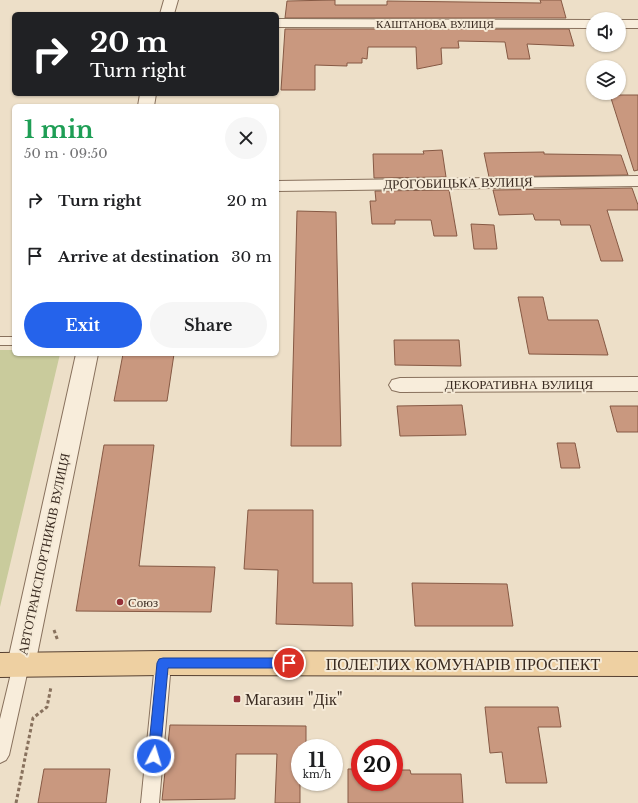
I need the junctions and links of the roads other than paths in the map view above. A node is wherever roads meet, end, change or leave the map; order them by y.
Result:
1 (171, 0) edge
2 (168, 12) edge
3 (279, 23) edge
4 (586, 24) edge
5 (626, 24) edge
6 (638, 24) edge
7 (638, 181) edge
8 (279, 186) edge
9 (0, 341) edge
10 (12, 341) edge
11 (87, 356) edge
12 (638, 384) edge
13 (400, 385) dead end
14 (163, 663) junction
15 (638, 664) edge
16 (10, 665) edge
17 (0, 754) edge
18 (150, 803) edge

1 - 2 street
3 - 4 street, КАШТАНОВА ВУЛИЦЯ
5 - 6 street
7 - 8 street, ДРОГОБИЦЬКА ВУЛИЦЯ
9 - 10 lane
11 - 16 street, АВТОТРАНСПОРТНИКІВ ВУЛИЦЯ
12 - 13 street, ДЕКОРАТИВНА ВУЛИЦЯ
14 - 15 main road, ПОЛЕГЛИХ КОМУНАРІВ ПРОСПЕКТ
14 - 16 main road, ПОЛЕГЛИХ КОМУНАРІВ ПРОСПЕКТ
14 - 18 lane
16 - 17 lane, АВТОТРАНСПОРТНИКІВ ВУЛИЦЯ

